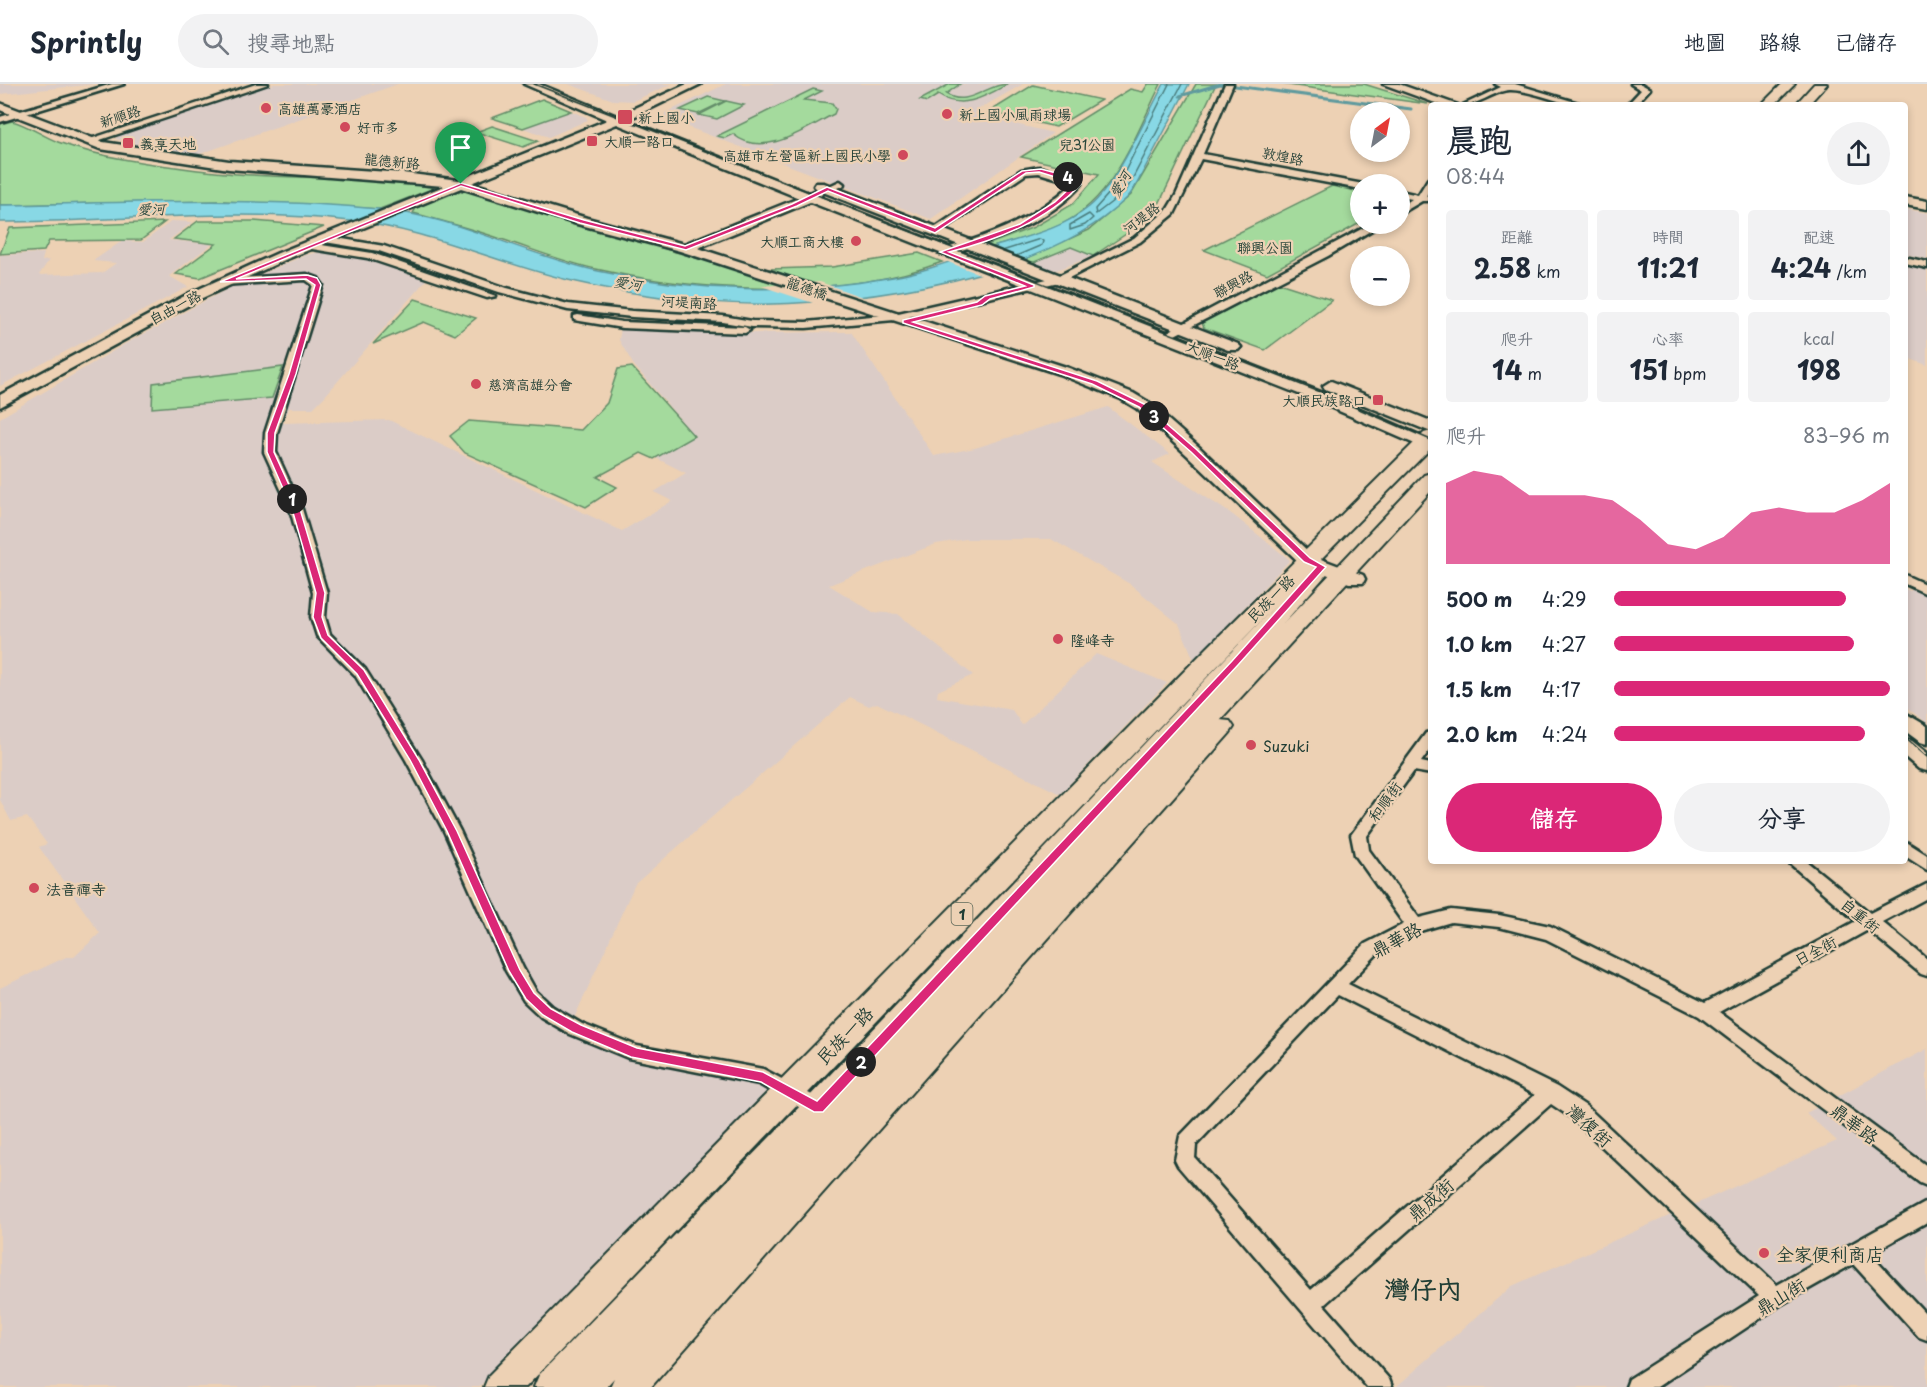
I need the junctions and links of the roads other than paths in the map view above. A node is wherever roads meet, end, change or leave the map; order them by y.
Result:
1 (120, 84) edge
2 (264, 84) edge
3 (529, 84) edge
4 (554, 84) edge
5 (696, 84) edge
6 (1388, 84) edge
7 (1635, 84) edge
8 (1775, 84) edge
9 (1789, 84) edge
10 (1802, 84) edge
11 (1821, 84) edge
12 (1507, 85) edge
13 (1228, 87) edge
14 (1443, 102) edge
15 (1473, 102) edge
16 (1570, 102) edge
17 (1634, 102) edge
18 (1757, 102) edge
19 (1770, 102) edge
20 (1784, 102) edge
21 (1804, 102) edge
22 (0, 106) edge
23 (19, 114) junction
24 (633, 114) junction
25 (0, 120) edge
26 (618, 121) junction
27 (88, 141) junction
28 (1199, 156) junction
29 (755, 161) dead end
30 (809, 182) dead end
31 (461, 184) junction
32 (1350, 184) edge
33 (833, 186) junction
34 (1428, 186) edge
35 (1410, 196) edge
36 (808, 197) junction
37 (1420, 198) junction
38 (1428, 199) edge
39 (1908, 202) edge
40 (1410, 204) edge
41 (1927, 205) edge
42 (935, 231) junction
43 (1360, 234) edge
44 (325, 239) junction
45 (309, 246) junction
46 (975, 246) junction
47 (686, 248) junction
48 (949, 254) junction
49 (1908, 261) edge
50 (1927, 265) edge
51 (1059, 279) junction
52 (224, 282) junction
53 (1031, 286) junction
54 (900, 319) junction
55 (1183, 327) junction
56 (1164, 336) junction
57 (0, 402) edge
58 (1428, 441) edge
59 (1428, 441) edge
60 (1428, 445) edge
61 (1428, 483) edge
62 (1428, 500) edge
63 (1332, 570) junction
64 (1908, 580) edge
65 (1927, 590) edge
66 (1215, 696) junction
67 (1908, 722) edge
68 (1927, 737) edge
69 (1428, 740) edge
70 (1908, 748) edge
71 (1927, 764) edge
72 (1410, 765) junction
73 (1428, 768) edge
74 (1908, 849) edge
75 (1799, 864) edge
76 (1927, 864) edge
77 (1927, 890) edge
78 (1869, 921) junction
79 (1415, 926) junction
80 (1927, 969) edge
81 (1337, 987) junction
82 (1705, 1011) junction
83 (789, 1092) junction
84 (1550, 1093) junction
85 (819, 1108) junction
86 (1927, 1177) edge
87 (1927, 1211) edge
88 (1856, 1253) junction
89 (1775, 1297) junction
90 (1310, 1304) junction
91 (1927, 1330) edge
92 (501, 1387) edge
93 (552, 1387) edge
94 (582, 1387) edge
95 (627, 1387) edge
96 (1381, 1387) edge
97 (1637, 1387) edge

1 - 23 street
2 - 27 street, 新順路
3 - 26 street
4 - 24 street
5 - 24 street
6 - 14 street
7 - 17 street
8 - 18 main road
9 - 19 main road
10 - 20 main road
11 - 21 main road
12 - 15 street
12 - 16 street
13 - 28 street, 河堤路
22 - 23 street, 龍德新路
23 - 25 street
23 - 27 street, 龍德新路
24 - 26 street
24 - 29 street
26 - 31 street
26 - 36 street
27 - 31 street, 龍德新路
28 - 32 street, 敦煌路
28 - 51 street, 河堤路
30 - 33 street
31 - 44 street, 自由一路
31 - 47 street, 龍德新路
33 - 36 street
33 - 42 street
34 - 37 street
35 - 37 street
36 - 47 street
36 - 48 street
37 - 38 street
37 - 40 street
39 - 41 street
42 - 46 street
42 - 46 street
43 - 55 street, 聯興路
44 - 45 street, 自由一路
44 - 54 street, 河堤南路
45 - 52 street, 自由一路
45 - 54 street, 河堤南路
46 - 48 street
46 - 51 street, 大順一路
47 - 54 street, 龍德橋
48 - 53 street, 大順一路
49 - 50 street
51 - 53 street, 河堤路
51 - 55 street, 大順一路
52 - 57 street, 自由一路
52 - 83 street
53 - 54 street, 河堤南路
53 - 54 street, 河堤南路
53 - 56 street, 大順一路
54 - 63 street, 龍德橋
55 - 56 street, 聯興路
55 - 58 street, 大順一路
56 - 59 street, 大順一路
60 - 63 main road, 民族一路 / 1
61 - 63 main road, 民族一路 / 1
62 - 63 main road, 民族一路 / 1
63 - 66 main road, 民族一路 / 1
63 - 66 main road, 民族一路 / 1
64 - 65 street
66 - 83 main road, 民族一路 / 1
66 - 85 main road, 民族一路 / 1
66 - 94 main road, 民族一路 / 1
66 - 95 main road, 民族一路 / 1
67 - 68 street
69 - 72 street, 和順街
70 - 71 street
72 - 73 street
72 - 79 street, 和順街
74 - 76 street
75 - 78 street, 自重街
77 - 78 street, 日全街
78 - 80 street, 自重街
78 - 82 street, 日全街
79 - 81 street, 鼎華路
79 - 82 street, 鼎華路
81 - 84 street, 灣復街
81 - 90 street, 鼎華路
82 - 86 street, 鼎華路
83 - 85 street
83 - 92 main road, 民族一路 / 1
84 - 89 street, 灣復街
84 - 90 street, 鼎成街
85 - 93 main road, 民族一路 / 1
87 - 88 street, 鼎山街
88 - 89 street, 鼎山街
88 - 91 street
89 - 97 street, 鼎山街
90 - 96 street, 鼎華路

